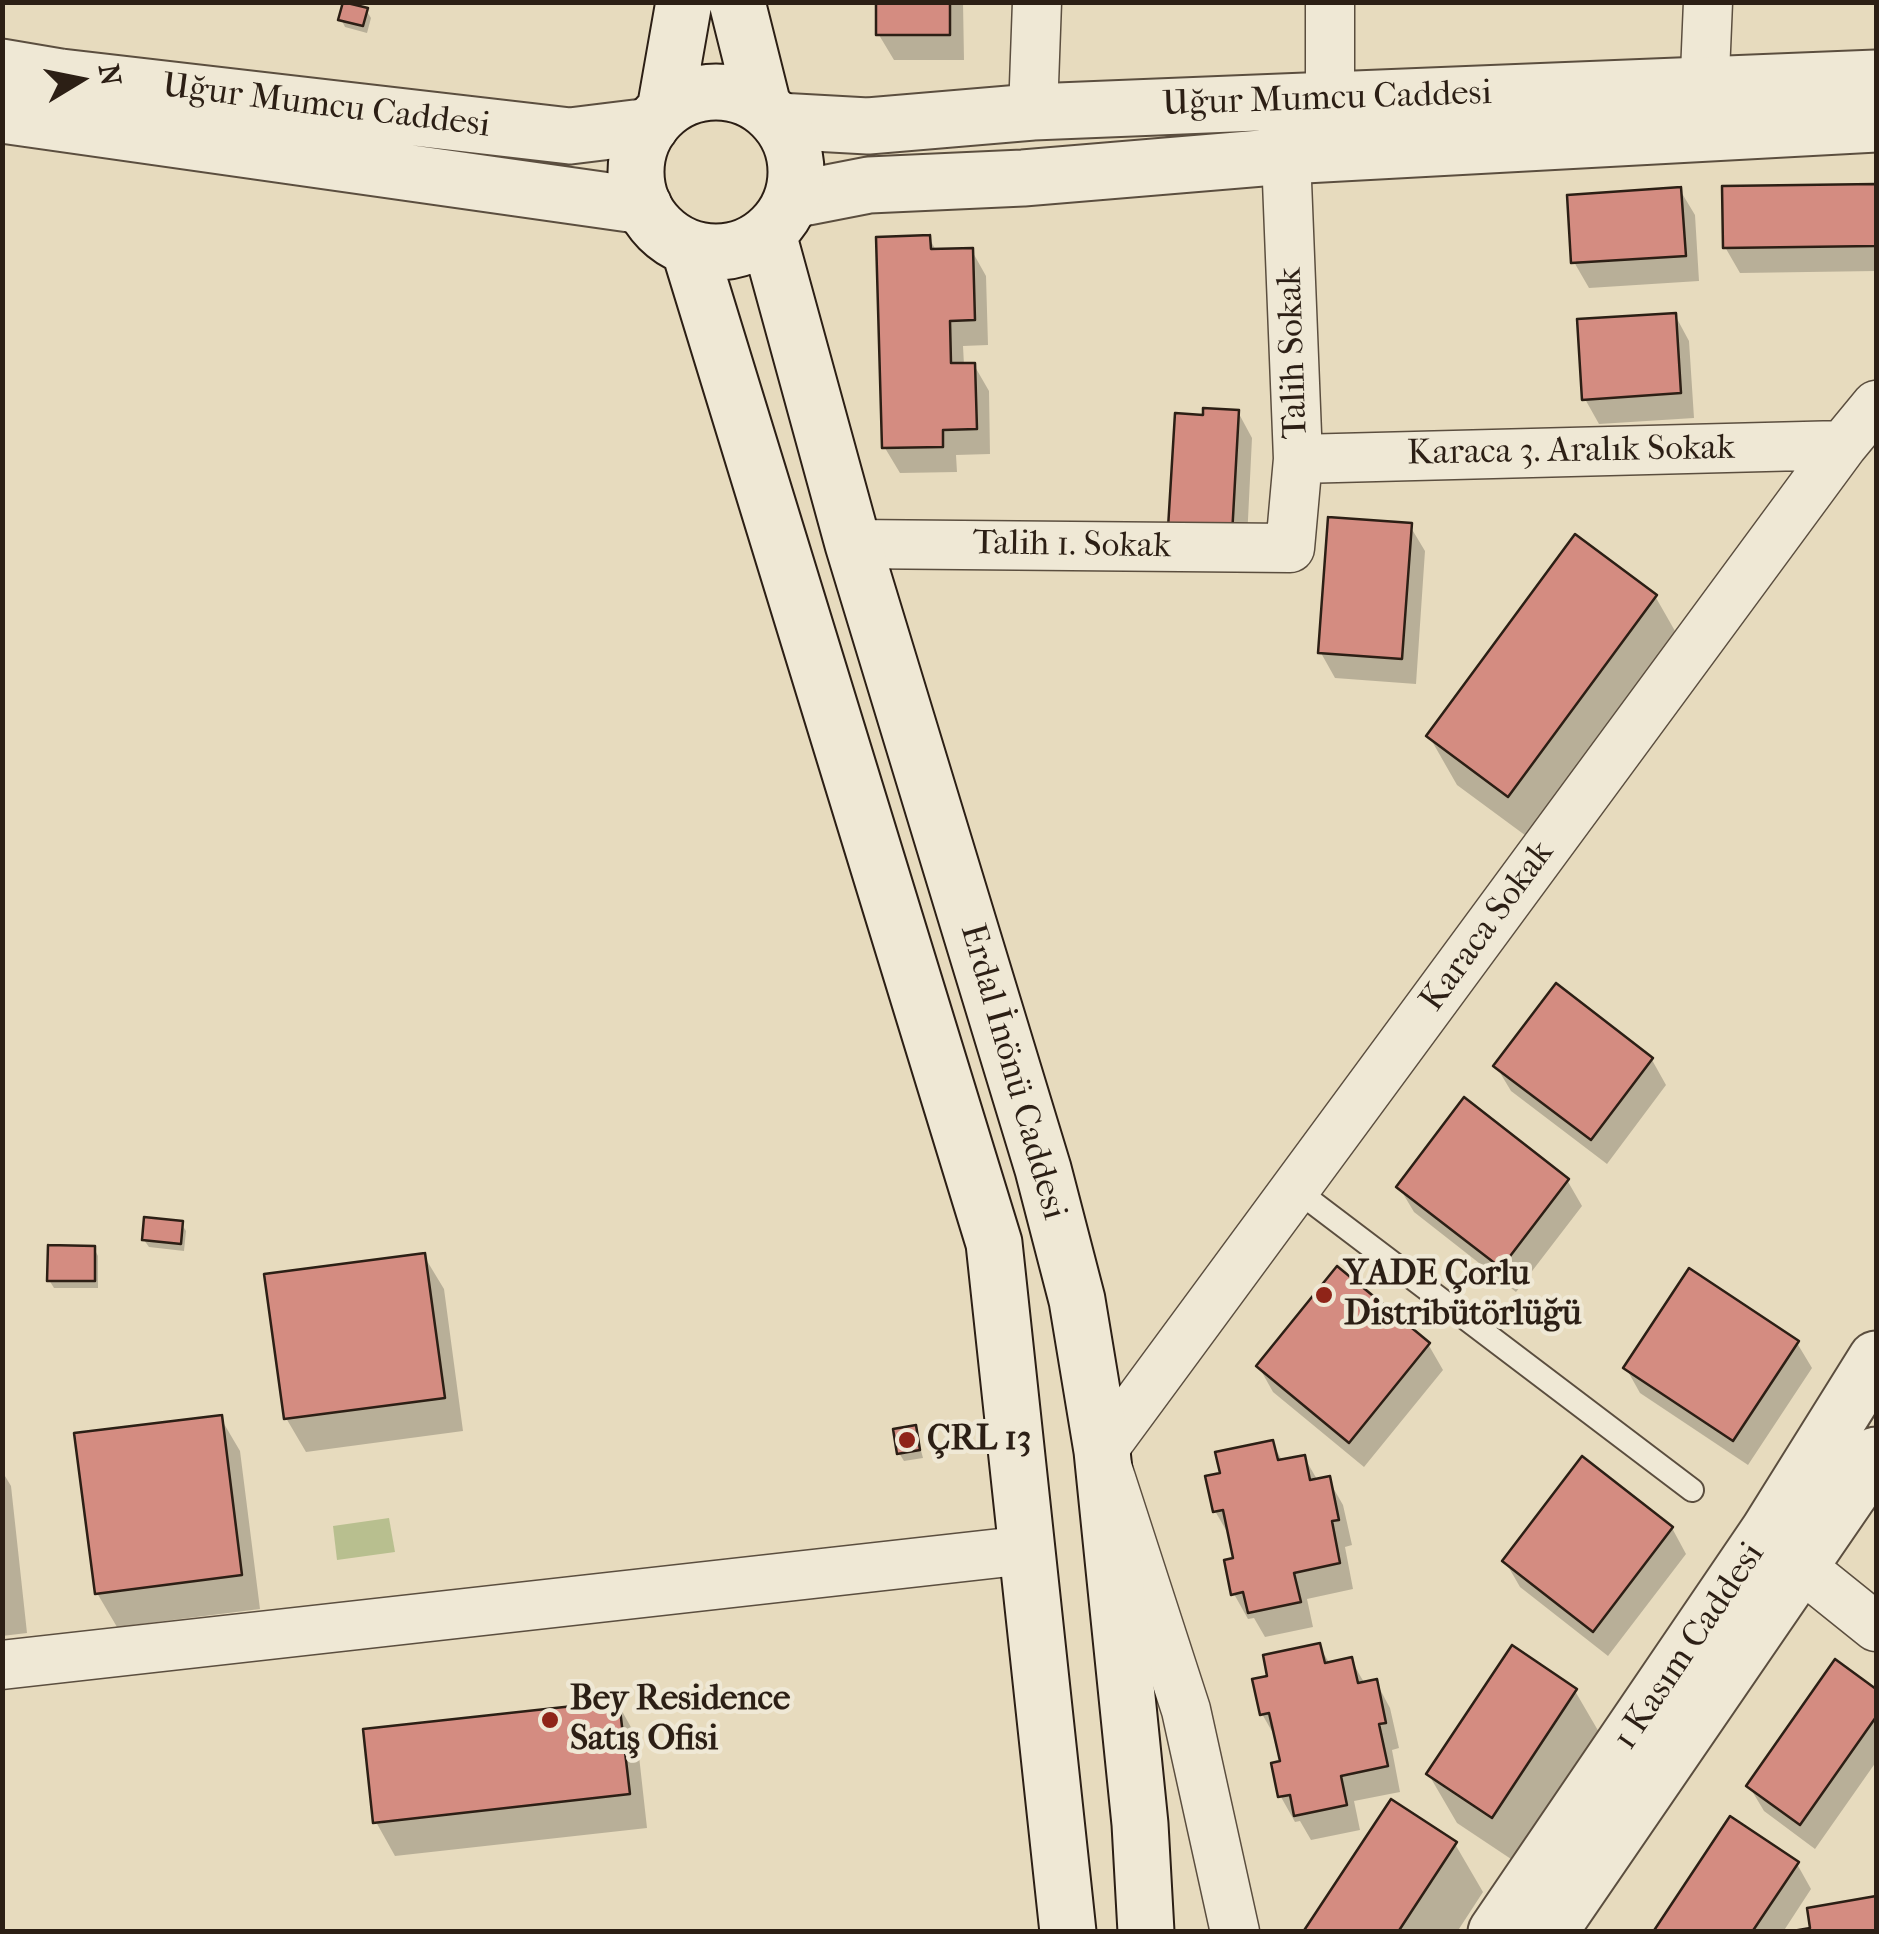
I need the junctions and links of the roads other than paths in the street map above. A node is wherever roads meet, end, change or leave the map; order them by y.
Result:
1 (684, 2) edge
2 (737, 2) edge
3 (1037, 2) edge
4 (1330, 2) edge
5 (1708, 2) edge
6 (2, 66) edge
7 (1876, 78) edge
8 (1330, 100) junction
9 (1704, 109) junction
10 (1032, 112) junction
11 (770, 113) junction
12 (2, 115) edge
13 (658, 118) junction
14 (1876, 124) edge
15 (1286, 156) junction
16 (644, 206) junction
17 (780, 217) junction
18 (689, 248) junction
19 (1876, 405) edge
20 (1843, 445) junction
21 (1298, 459) junction
22 (853, 544) junction
23 (1290, 548) joint
24 (1295, 1189) junction
25 (1876, 1358) edge
26 (1102, 1451) junction
27 (1876, 1455) edge
28 (1692, 1490) dead end
29 (1026, 1550) junction
30 (1800, 1566) junction
31 (1876, 1627) edge
32 (2, 1665) edge
33 (1068, 1932) edge
34 (1146, 1932) edge
35 (1235, 1932) edge
36 (1496, 1932) edge
37 (1548, 1932) edge

1 - 13 street
2 - 11 street
3 - 10 street
4 - 8 street
5 - 9 street
6 - 13 street, Uğur Mumcu Caddesi
7 - 9 street, Uğur Mumcu Caddesi
8 - 9 street, Uğur Mumcu Caddesi
8 - 10 street, Uğur Mumcu Caddesi
9 - 14 street, Uğur Mumcu Caddesi
9 - 15 street, Uğur Mumcu Caddesi
10 - 11 street, Uğur Mumcu Caddesi
11 - 13 street
11 - 17 street
12 - 16 street
13 - 16 street
15 - 17 street, Uğur Mumcu Caddesi
15 - 21 street, Talih Sokak
16 - 18 street
17 - 18 street
17 - 22 street, Erdal İnönü Caddesi
18 - 29 street, Erdal İnönü Caddesi
19 - 20 street, Karaca Sokak
20 - 21 street, Karaca 3. Aralık Sokak
20 - 24 street, Karaca Sokak
21 - 23 street, Talih Sokak
22 - 23 street, Talih 1. Sokak
22 - 26 street, Erdal İnönü Caddesi
24 - 26 street, Karaca Sokak
24 - 28 lane
25 - 36 street, 1 Kasım Caddesi
26 - 34 street, Erdal İnönü Caddesi
26 - 35 street
27 - 30 street, 1 Kasım Caddesi
29 - 32 street
29 - 33 street, Erdal İnönü Caddesi
30 - 31 street
30 - 37 street, 1 Kasım Caddesi

